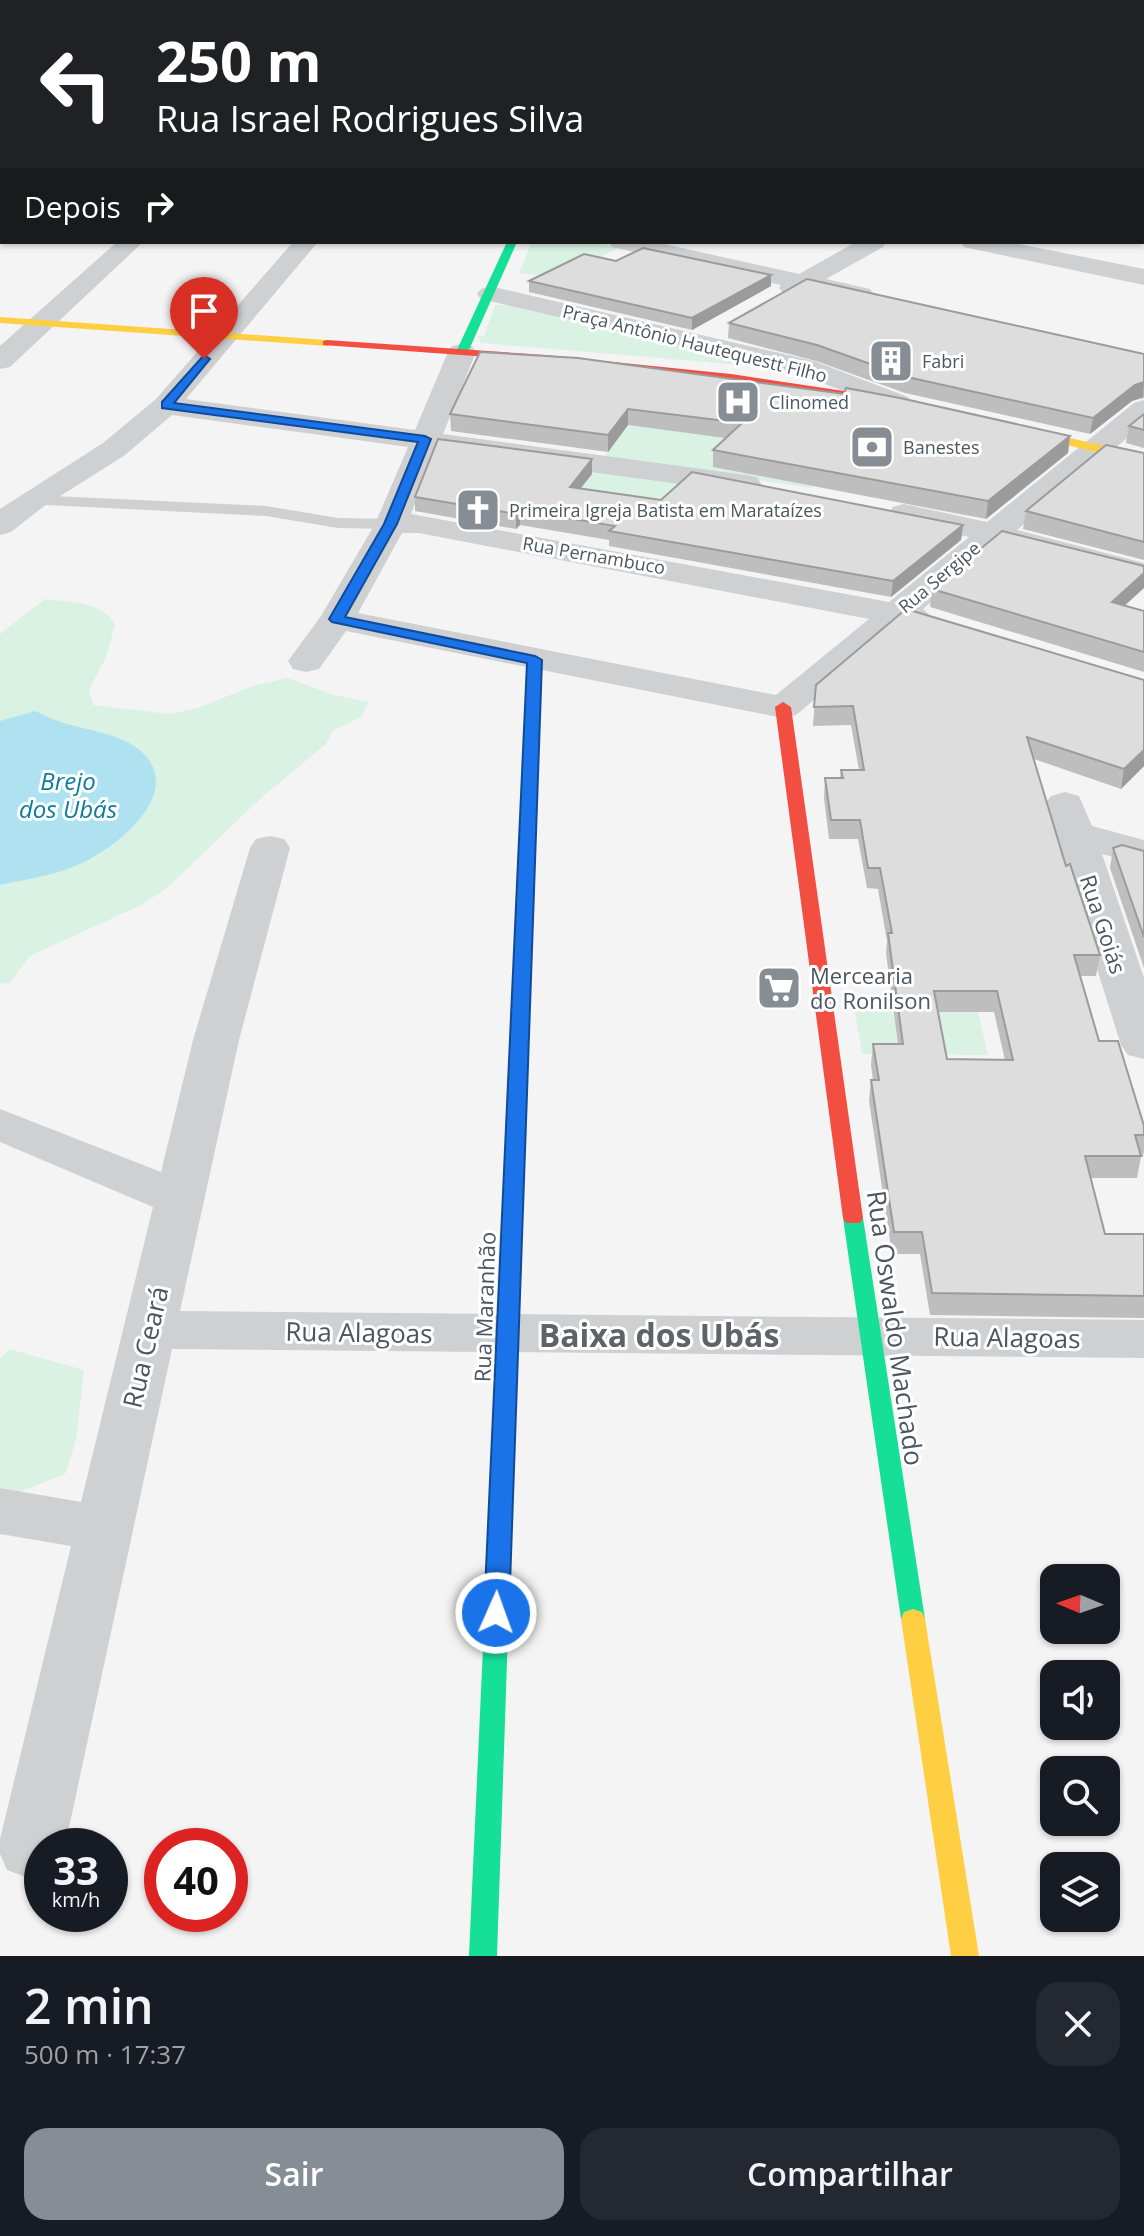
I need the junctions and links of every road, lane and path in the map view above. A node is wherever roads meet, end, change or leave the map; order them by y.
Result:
1 (129, 244) edge
2 (304, 244) edge
3 (511, 244) edge
4 (630, 244) edge
5 (870, 244) edge
6 (983, 244) edge
7 (1144, 277) edge
8 (803, 282) junction
9 (490, 294) junction
10 (880, 299) edge
11 (765, 304) edge
12 (0, 320) edge
13 (43, 323) junction
14 (726, 325) edge
15 (223, 336) junction
16 (696, 342) junction
17 (462, 352) junction
18 (0, 361) edge
19 (166, 405) junction
20 (910, 405) joint
21 (1144, 409) edge
22 (989, 423) edge
23 (425, 439) junction
24 (1096, 448) junction
25 (1144, 459) edge
26 (778, 490) edge
27 (32, 500) junction
28 (868, 507) edge
29 (391, 524) junction
30 (0, 525) edge
31 (993, 533) junction
32 (1144, 573) edge
33 (897, 611) junction
34 (337, 619) junction
35 (941, 625) edge
36 (535, 660) junction
37 (306, 661) dead end
38 (783, 707) junction
39 (270, 848) dead end
40 (1144, 853) edge
41 (1144, 1045) edge
42 (0, 1124) edge
43 (180, 1199) junction
44 (149, 1330) junction
45 (507, 1333) junction
46 (869, 1335) junction
47 (1144, 1339) edge
48 (0, 1511) edge
49 (104, 1529) junction
50 (36, 1828) edge
51 (483, 1956) edge
52 (965, 1956) edge

1 - 13 street
2 - 15 street
3 - 9 street
4 - 8 street
5 - 8 street
6 - 7 street
8 - 10 street
8 - 11 street
9 - 16 street, Praça Antônio Hautequestt Filho
9 - 17 street
12 - 13 street
13 - 15 street
13 - 18 street
14 - 16 street
15 - 17 street
15 - 19 street
16 - 20 street, Praça Antônio Hautequestt Filho
17 - 20 street
17 - 23 street
19 - 23 street
19 - 27 street
21 - 24 street, Rua Sergipe
22 - 24 street
23 - 26 street
23 - 29 street
24 - 25 street
24 - 31 street, Rua Sergipe
27 - 29 lane, Rua Pernambuco
27 - 30 street
28 - 31 street
29 - 33 street, Rua Pernambuco
29 - 34 street
31 - 32 street
31 - 33 street, Rua Sergipe
33 - 35 street, Rua Pernambuco
33 - 38 street, Rua Sergipe
34 - 36 street
34 - 37 street
36 - 38 street
36 - 45 street, Rua Maranhão
38 - 46 street, Rua Oswaldo Machado
39 - 43 street, Rua Ceará
40 - 41 street, Rua Goiás
42 - 43 street
43 - 44 street, Rua Ceará
44 - 45 street, Rua Alagoas
44 - 49 street, Rua Ceará
45 - 46 street, Rua Alagoas
45 - 51 street, Rua Maranhão
46 - 47 street, Rua Alagoas
46 - 52 street, Rua Oswaldo Machado
48 - 49 street
49 - 50 street, Rua Ceará

